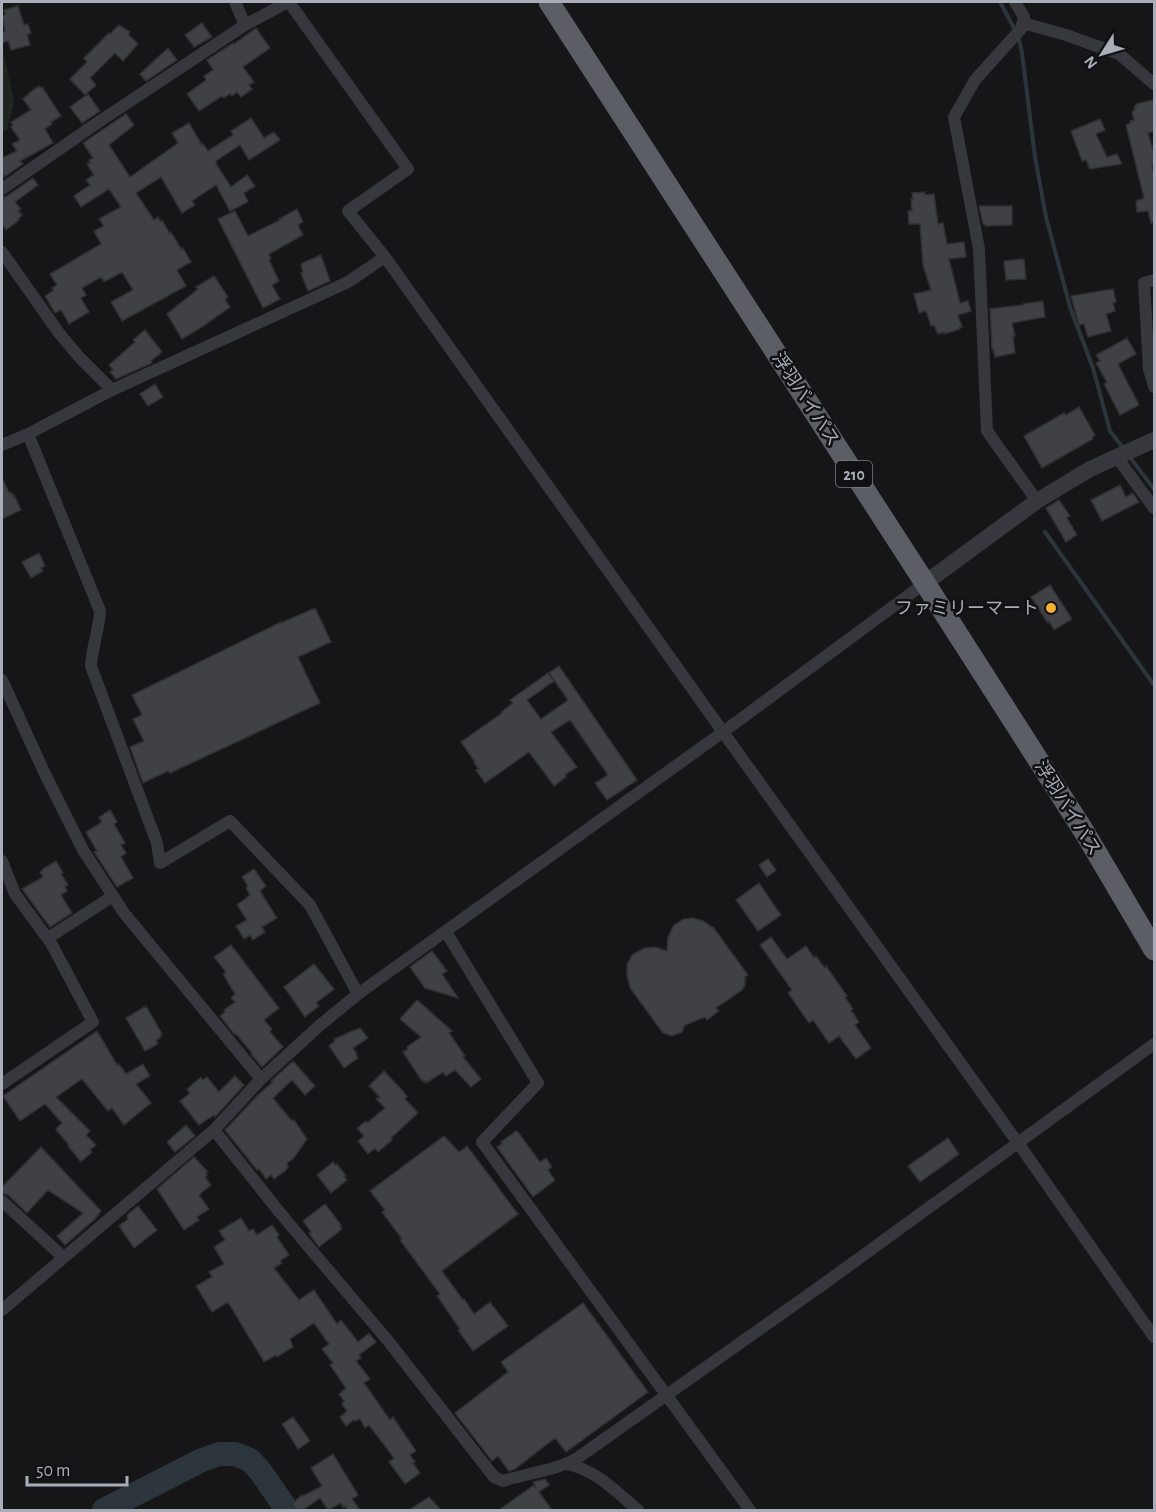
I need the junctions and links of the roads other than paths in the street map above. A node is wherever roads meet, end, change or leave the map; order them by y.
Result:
1 (235, 2) edge
2 (289, 2) edge
3 (549, 2) edge
4 (1015, 2) edge
5 (245, 25) junction
6 (1022, 26) junction
7 (1155, 84) edge
8 (2, 189) edge
9 (2, 252) edge
10 (385, 257) junction
11 (1155, 280) edge
12 (1155, 387) edge
13 (112, 390) junction
14 (28, 434) junction
15 (1155, 440) edge
16 (2, 445) edge
17 (1116, 456) junction
18 (1037, 501) junction
19 (1155, 508) edge
20 (925, 583) junction
21 (2, 680) edge
22 (723, 732) junction
23 (2, 861) edge
24 (113, 896) junction
25 (446, 932) junction
26 (48, 938) junction
27 (1155, 950) edge
28 (358, 994) junction
29 (1155, 1044) edge
30 (261, 1079) junction
31 (2, 1084) edge
32 (214, 1130) junction
33 (1018, 1143) junction
34 (2, 1201) edge
35 (63, 1257) junction
36 (2, 1310) edge
37 (1155, 1337) edge
38 (666, 1395) junction
39 (567, 1464) junction
40 (638, 1510) edge
41 (750, 1510) edge

1 - 5 street
2 - 5 street
2 - 10 street
3 - 20 highway, 浮羽バイパス / 210
4 - 6 street
5 - 8 street
6 - 7 street
6 - 18 street
9 - 13 street
10 - 13 street
10 - 22 street
11 - 12 street
13 - 14 street
14 - 16 street
14 - 28 street
15 - 17 street
17 - 18 street
17 - 19 street
18 - 20 street
20 - 22 street
20 - 27 highway, 浮羽バイパス / 210
21 - 24 street
22 - 25 street
22 - 33 street
23 - 26 street
24 - 26 street
24 - 30 street
25 - 28 street
25 - 38 street
26 - 31 street
28 - 30 street
29 - 33 street
30 - 32 street
32 - 35 street
32 - 39 street
33 - 37 street
33 - 38 street
34 - 35 street
35 - 36 street
38 - 39 street
38 - 41 street
39 - 40 street

